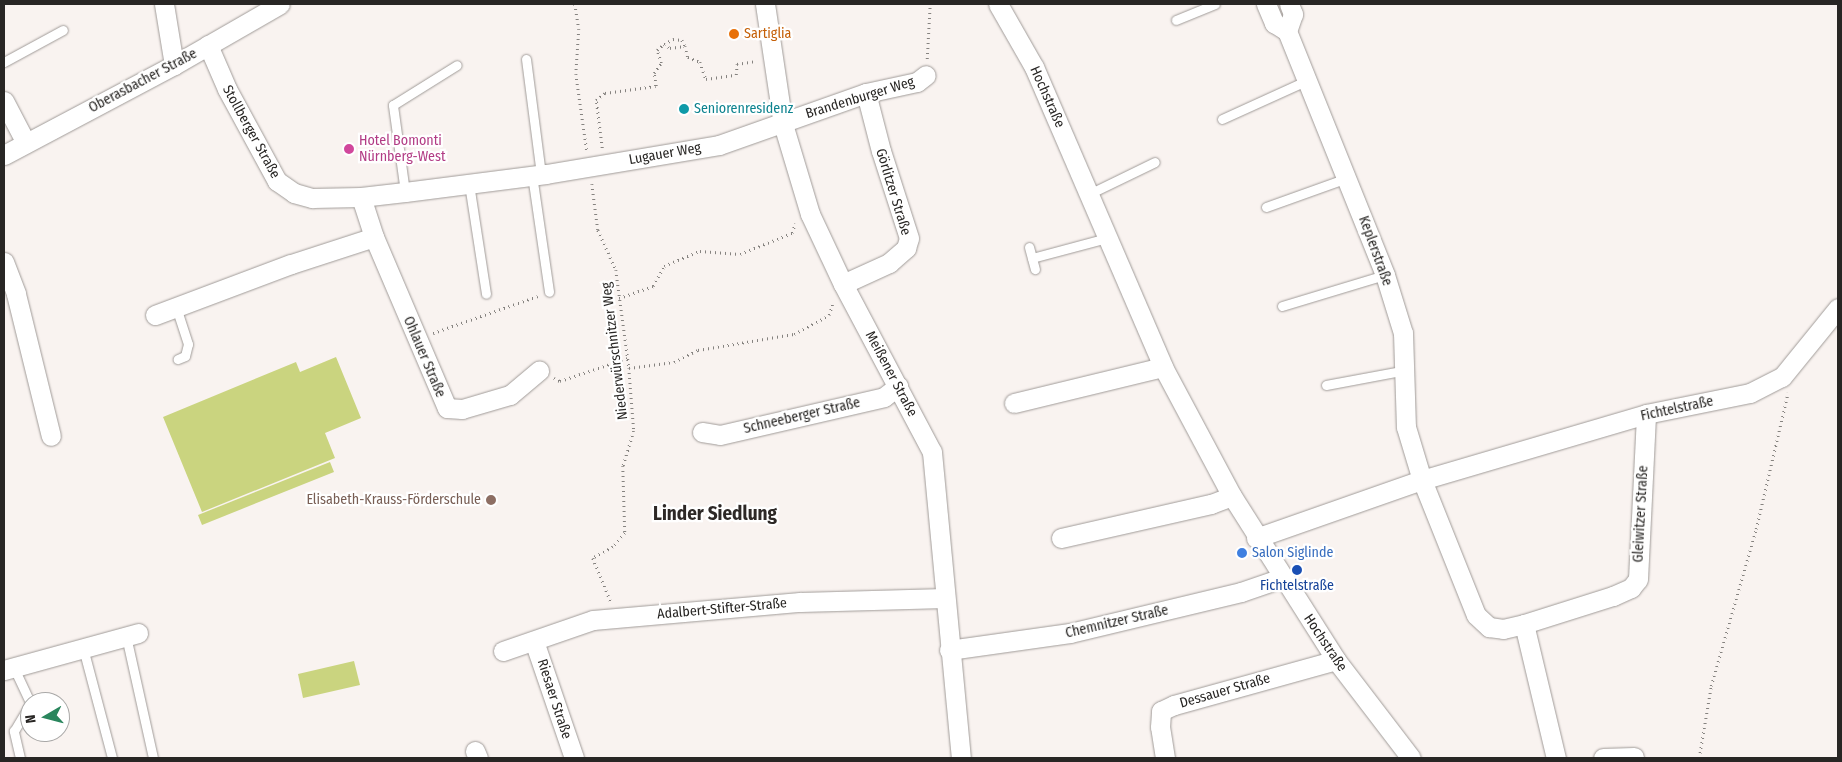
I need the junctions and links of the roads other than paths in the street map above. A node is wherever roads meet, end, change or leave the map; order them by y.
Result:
1 (164, 4) edge
2 (280, 4) edge
3 (765, 4) edge
4 (998, 4) edge
5 (1215, 4) edge
6 (1266, 4) edge
7 (1288, 4) edge
8 (1176, 20) dead end
9 (63, 30) dead end
10 (1288, 31) junction
11 (208, 45) junction
12 (526, 59) dead end
13 (4, 62) edge
14 (174, 65) junction
15 (457, 66) dead end
16 (926, 75) road end
17 (1309, 80) junction
18 (866, 93) junction
19 (4, 101) edge
20 (1222, 119) dead end
21 (782, 124) junction
22 (26, 143) junction
23 (4, 155) edge
24 (1155, 162) dead end
25 (540, 174) junction
26 (1347, 178) junction
27 (469, 184) junction
28 (405, 192) junction
29 (1089, 194) junction
30 (361, 198) junction
31 (1266, 207) dead end
32 (374, 237) junction
33 (1107, 238) junction
34 (1029, 247) dead end
35 (1032, 258) junction
36 (4, 262) edge
37 (1034, 269) dead end
38 (1385, 275) junction
39 (844, 287) junction
40 (549, 292) road end
41 (486, 294) dead end
42 (1282, 306) dead end
43 (176, 307) junction
44 (1838, 308) edge
45 (155, 315) dead end
46 (178, 359) dead end
47 (1164, 367) junction
48 (1406, 370) junction
49 (539, 371) road end
50 (1326, 385) dead end
51 (898, 386) junction
52 (1014, 403) dead end
53 (1646, 414) junction
54 (702, 432) dead end
55 (51, 436) dead end
56 (1422, 480) junction
57 (1232, 496) junction
58 (1061, 538) dead end
59 (1256, 538) junction
60 (1282, 578) junction
61 (945, 598) junction
62 (1524, 624) junction
63 (132, 634) joint
64 (534, 641) junction
65 (83, 648) junction
66 (948, 650) junction
67 (503, 651) dead end
68 (1336, 660) junction
69 (9, 669) edge
70 (23, 692) edge
71 (20, 720) edge
72 (1634, 757) edge
73 (20, 758) edge
74 (112, 758) edge
75 (153, 758) edge
76 (574, 758) edge
77 (961, 758) edge
78 (1165, 758) edge
79 (1411, 758) edge
80 (1556, 758) edge
81 (1603, 758) edge

1 - 14 street
2 - 11 street, Oberasbacher Straße
3 - 21 street, Meißener Straße
4 - 29 street, Hochstraße
5 - 8 lane
6 - 10 street, Keplerstraße
7 - 10 street, Keplerstraße
9 - 13 lane
10 - 17 street, Keplerstraße
11 - 14 street, Oberasbacher Straße
11 - 30 street, Stollberger Straße
12 - 25 lane
14 - 22 street, Oberasbacher Straße
15 - 28 lane
16 - 18 street, Brandenburger Weg
17 - 20 lane
17 - 26 street, Keplerstraße
18 - 21 street, Brandenburger Weg
18 - 39 street, Görlitzer Straße
19 - 22 street
21 - 25 street, Lugauer Weg
21 - 39 street, Meißener Straße
22 - 23 street, Oberasbacher Straße
24 - 29 lane
25 - 27 street, Stollberger Straße
25 - 40 lane
26 - 31 lane
26 - 38 street, Keplerstraße
27 - 28 street, Stollberger Straße
27 - 41 lane
28 - 30 street, Stollberger Straße
29 - 33 street, Hochstraße
30 - 32 street, Ohlauer Straße
32 - 43 street
32 - 49 street, Ohlauer Straße
33 - 35 lane
33 - 47 street, Hochstraße
34 - 35 lane
35 - 37 lane
36 - 55 street
38 - 42 lane
38 - 48 street, Keplerstraße
39 - 51 street, Meißener Straße
43 - 45 street
43 - 46 lane
44 - 53 street, Fichtelstraße
47 - 52 street
47 - 57 street, Hochstraße
48 - 50 lane
48 - 56 street, Keplerstraße
51 - 54 street, Schneeberger Straße
51 - 61 street, Meißener Straße
53 - 56 street, Fichtelstraße
53 - 62 street, Gleiwitzer Straße
56 - 59 street, Fichtelstraße
56 - 62 street, Gleiwitzer Straße
57 - 58 street
57 - 59 street, Hochstraße
59 - 60 street, Hochstraße
60 - 66 street, Chemnitzer Straße
60 - 68 street, Hochstraße
61 - 64 street, Adalbert-Stifter-Straße
61 - 66 street, Meißener Straße
62 - 80 street
63 - 65 street
63 - 75 lane
64 - 67 street, Adalbert-Stifter-Straße
64 - 76 street, Riesaer Straße
65 - 69 street
65 - 74 lane
66 - 77 street, Meißener Straße
68 - 78 street, Dessauer Straße
68 - 79 street, Hochstraße
69 - 70 lane
71 - 73 lane
72 - 81 street

